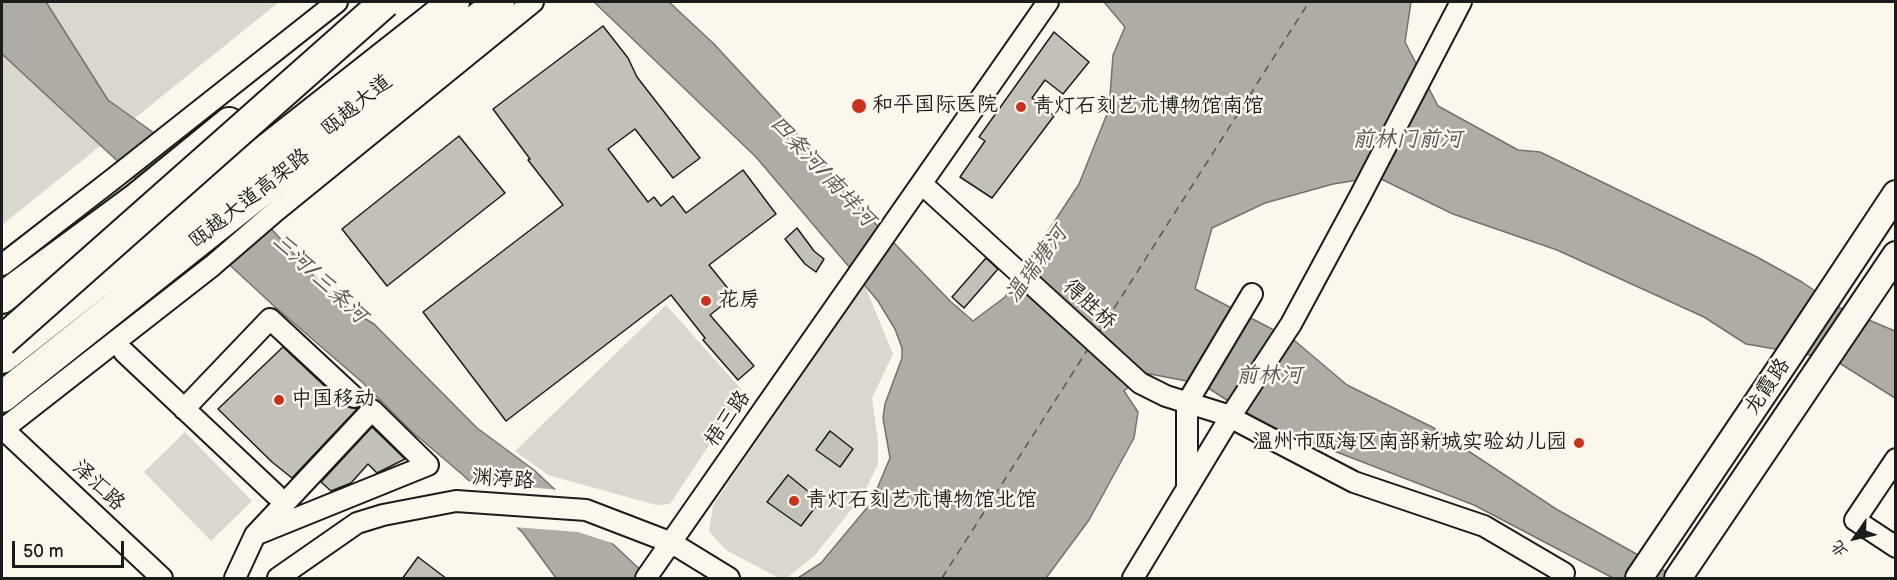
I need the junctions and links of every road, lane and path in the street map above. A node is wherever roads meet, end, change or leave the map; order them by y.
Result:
1 (337, 2) edge
2 (387, 2) edge
3 (454, 2) edge
4 (487, 2) edge
5 (499, 2) edge
6 (533, 2) edge
7 (1048, 2) edge
8 (1461, 2) edge
9 (195, 132) junction
10 (922, 184) junction
11 (1896, 194) edge
12 (1896, 255) edge
13 (2, 265) edge
14 (1252, 294) dead end
15 (2, 298) edge
16 (2, 341) edge
17 (124, 352) dead end
18 (2, 358) edge
19 (2, 391) edge
20 (2, 397) edge
21 (354, 398) dead end
22 (1187, 403) junction
23 (184, 409) junction
24 (1232, 414) junction
25 (2, 429) edge
26 (1896, 459) edge
27 (1186, 490) junction
28 (276, 495) dead end
29 (255, 535) junction
30 (672, 543) junction
31 (1896, 547) edge
32 (1564, 573) dead end
33 (1681, 574) edge
34 (162, 579) edge
35 (235, 579) edge
36 (278, 579) edge
37 (646, 579) edge
38 (729, 579) edge
39 (1133, 579) edge
40 (1639, 579) edge

1 - 9 street
2 - 9 highway
2 - 16 highway, bridge
3 - 18 highway, 瓯越大道高架路
4 - 19 highway, 瓯越大道
5 - 20 highway, 瓯越大道高架路
6 - 25 street
7 - 10 street
8 - 24 street
9 - 13 street
9 - 15 highway
10 - 22 street, 得胜桥
10 - 30 street, 梧三路
11 - 40 main road, 龙霞路
12 - 33 main road, 龙霞路
14 - 22 street
17 - 23 street
21 - 23 street
22 - 24 street, 得胜桥
22 - 27 street
23 - 28 street
24 - 27 street
24 - 32 street, 得胜桥
25 - 34 street, 泽汇路
26 - 31 street
27 - 39 street
29 - 29 street
29 - 35 street
30 - 36 street, 渊渟路
30 - 37 street, 梧三路
30 - 38 street, 渊渟路

